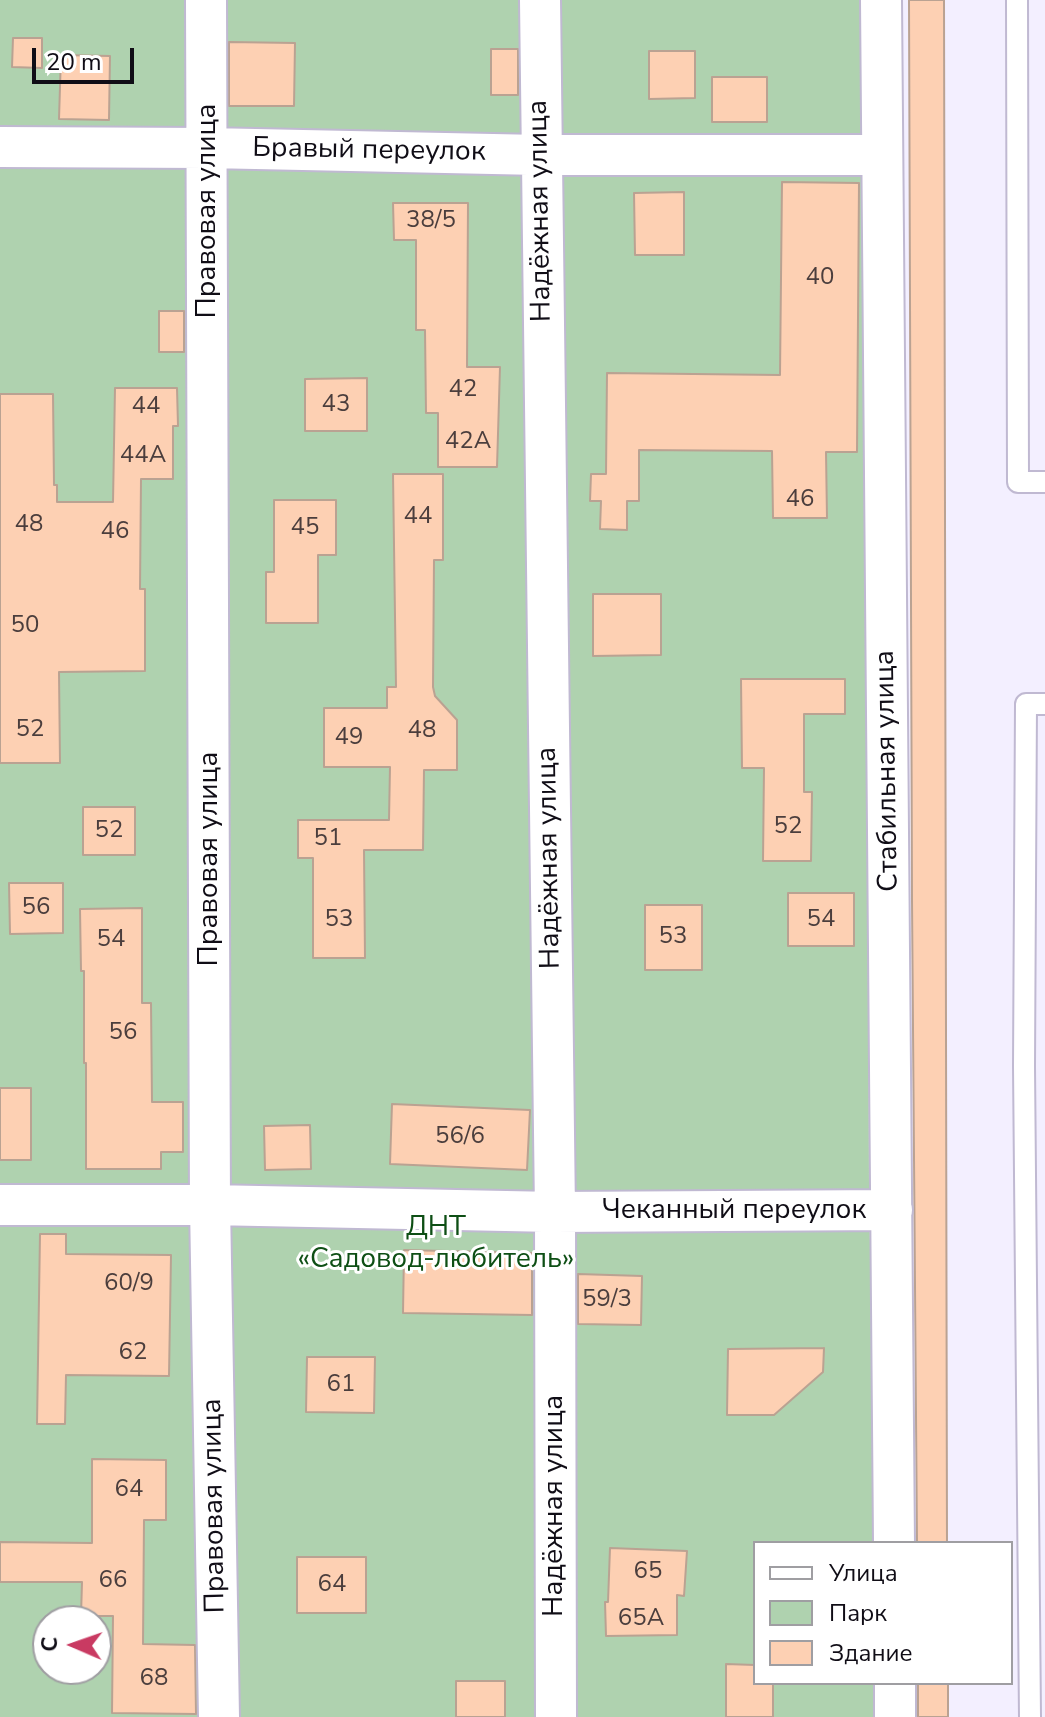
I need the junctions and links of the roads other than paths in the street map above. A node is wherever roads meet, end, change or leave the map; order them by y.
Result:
1 (206, 0) edge
2 (540, 0) edge
3 (881, 0) edge
4 (1017, 0) edge
5 (0, 147) edge
6 (208, 148) junction
7 (540, 155) junction
8 (882, 155) junction
9 (1045, 482) edge
10 (1045, 704) edge
11 (1035, 891) edge
12 (0, 1205) edge
13 (210, 1205) junction
14 (892, 1210) junction
15 (555, 1212) junction
16 (894, 1541) edge
17 (895, 1685) edge
18 (219, 1717) edge
19 (556, 1717) edge
20 (895, 1717) edge
21 (1030, 1717) edge

1 - 6 street, Правовая улица
2 - 7 street, Надёжная улица
3 - 8 street, Стабильная улица
4 - 9 lane
5 - 6 street, Бравый переулок
6 - 7 street, Бравый переулок
6 - 13 street, Правовая улица
7 - 8 street, Бравый переулок
7 - 15 street, Надёжная улица
8 - 14 street, Стабильная улица
10 - 11 lane
11 - 21 lane
12 - 13 street, Чеканный переулок
13 - 15 street, Чеканный переулок
13 - 18 street, Правовая улица
14 - 15 street, Чеканный переулок
14 - 16 street, Стабильная улица
15 - 19 street, Надёжная улица
17 - 20 street

